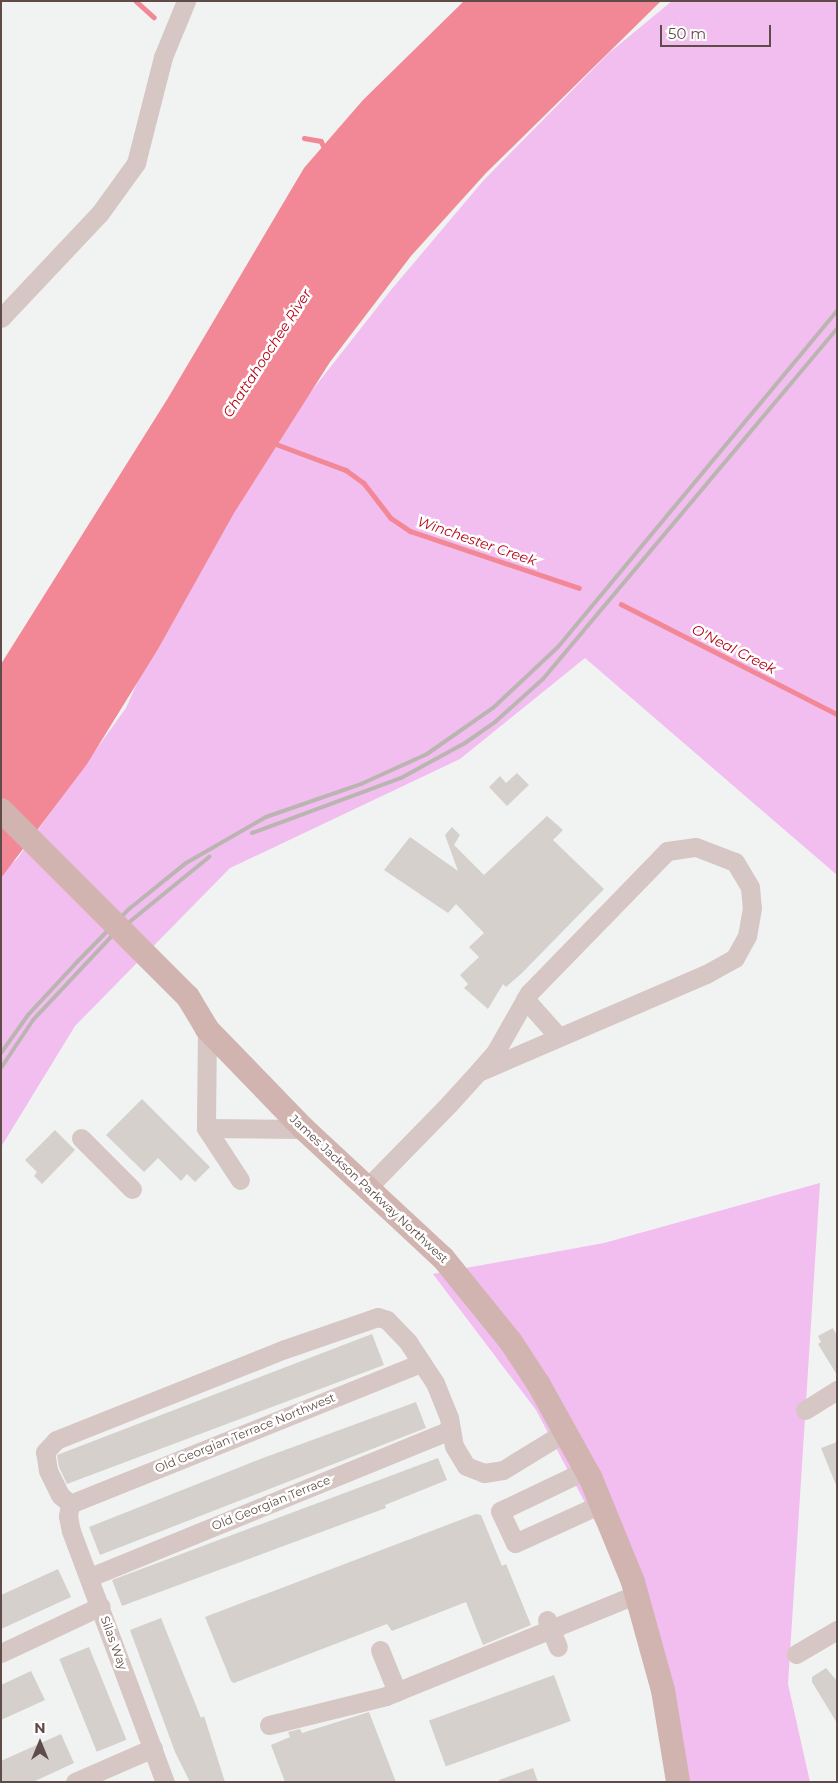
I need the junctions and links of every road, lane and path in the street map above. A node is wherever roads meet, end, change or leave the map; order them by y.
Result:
1 (186, 1) edge
2 (1, 318) edge
3 (1, 810) edge
4 (525, 999) junction
5 (207, 1029) junction
6 (558, 1036) junction
7 (478, 1072) junction
8 (206, 1128) junction
9 (304, 1129) junction
10 (81, 1138) dead end
11 (240, 1180) dead end
12 (367, 1188) junction
13 (132, 1189) dead end
14 (421, 1364) junction
15 (835, 1394) edge
16 (805, 1410) dead end
17 (451, 1430) junction
18 (567, 1431) junction
19 (586, 1470) junction
20 (70, 1504) junction
21 (601, 1504) junction
22 (90, 1577) junction
23 (637, 1594) junction
24 (101, 1606) junction
25 (837, 1630) edge
26 (380, 1650) dead end
27 (1, 1653) edge
28 (796, 1654) dead end
29 (397, 1692) junction
30 (269, 1725) dead end
31 (153, 1748) junction
32 (75, 1782) edge
33 (165, 1782) edge
34 (678, 1782) edge

1 - 2 street
3 - 5 main road, James Jackson Parkway Northwest, bridge
4 - 6 street
4 - 6 street
4 - 7 street
5 - 8 street
5 - 9 main road, James Jackson Parkway Northwest
6 - 7 street
7 - 12 street
8 - 9 street
8 - 11 street
9 - 12 main road, James Jackson Parkway Northwest
10 - 13 street
12 - 18 main road, James Jackson Parkway Northwest
14 - 17 street
14 - 20 street, Old Georgian Terrace Northwest
14 - 20 street
15 - 16 street
17 - 18 street
17 - 22 street, Old Georgian Terrace
18 - 19 main road, James Jackson Parkway Northwest
19 - 21 main road, James Jackson Parkway Northwest
19 - 21 street
20 - 22 street, Silas Way
21 - 23 main road, James Jackson Parkway Northwest
22 - 24 street, Silas Way
23 - 29 street
23 - 34 main road, James Jackson Parkway Northwest
24 - 27 street
24 - 31 street, Silas Way
25 - 28 street
26 - 29 street
29 - 30 street
31 - 32 street
31 - 33 street, Silas Way

